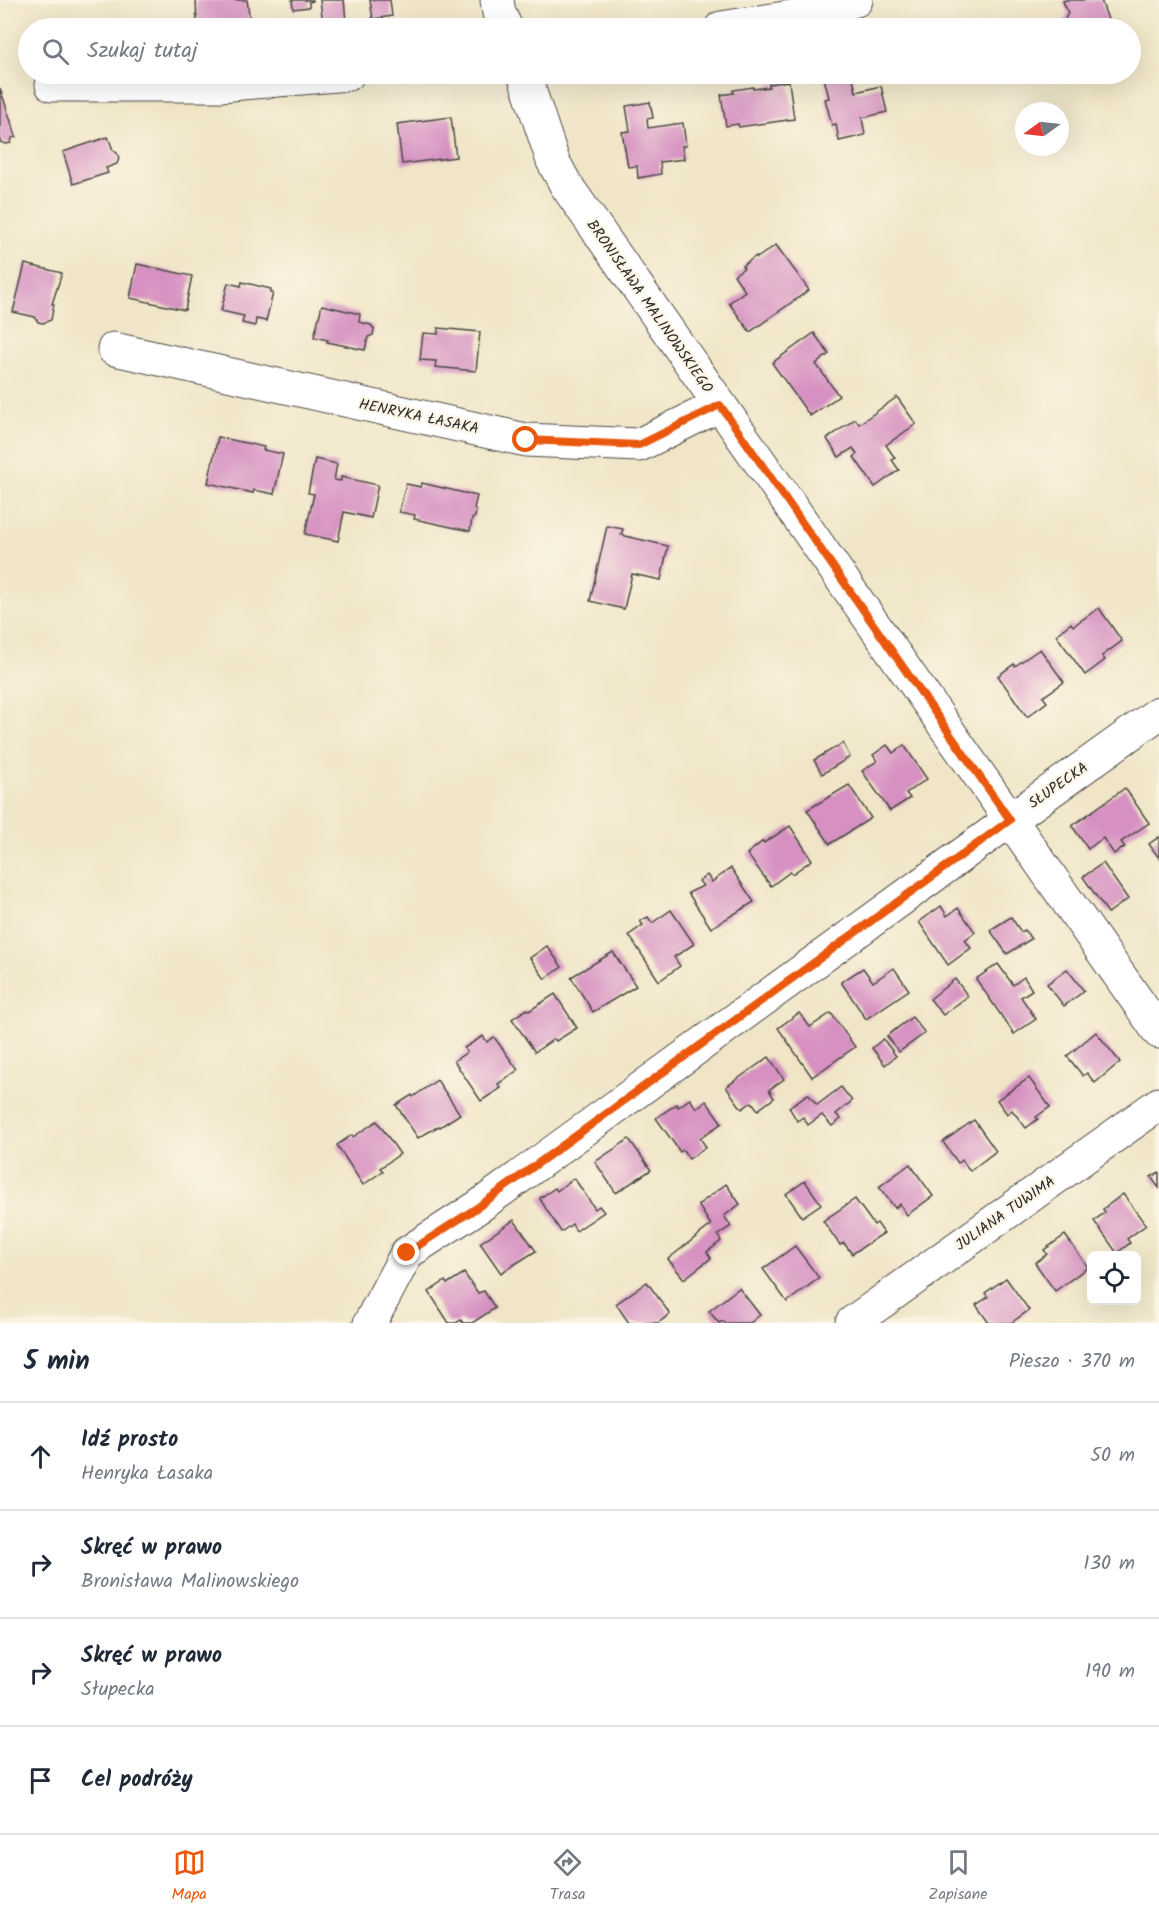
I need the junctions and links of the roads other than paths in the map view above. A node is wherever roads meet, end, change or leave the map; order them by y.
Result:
1 (497, 0) edge
2 (856, 0) edge
3 (501, 18) edge
4 (784, 18) edge
5 (232, 84) edge
6 (527, 84) edge
7 (52, 85) dead end
8 (114, 349) dead end
9 (720, 405) junction
10 (1159, 713) edge
11 (1010, 820) junction
12 (1159, 1032) edge
13 (1159, 1104) edge
14 (370, 1323) edge
15 (852, 1323) edge

1 - 3 street
2 - 4 street
5 - 7 street
6 - 9 street, BRONISŁAWA MALINOWSKIEGO
8 - 9 street, HENRYKA ŁASAKA
9 - 11 street, BRONISŁAWA MALINOWSKIEGO
10 - 11 street, SŁUPECKA
11 - 12 street, BRONISŁAWA MALINOWSKIEGO
11 - 14 street, SŁUPECKA
13 - 15 street, JULIANA TUWIMA

